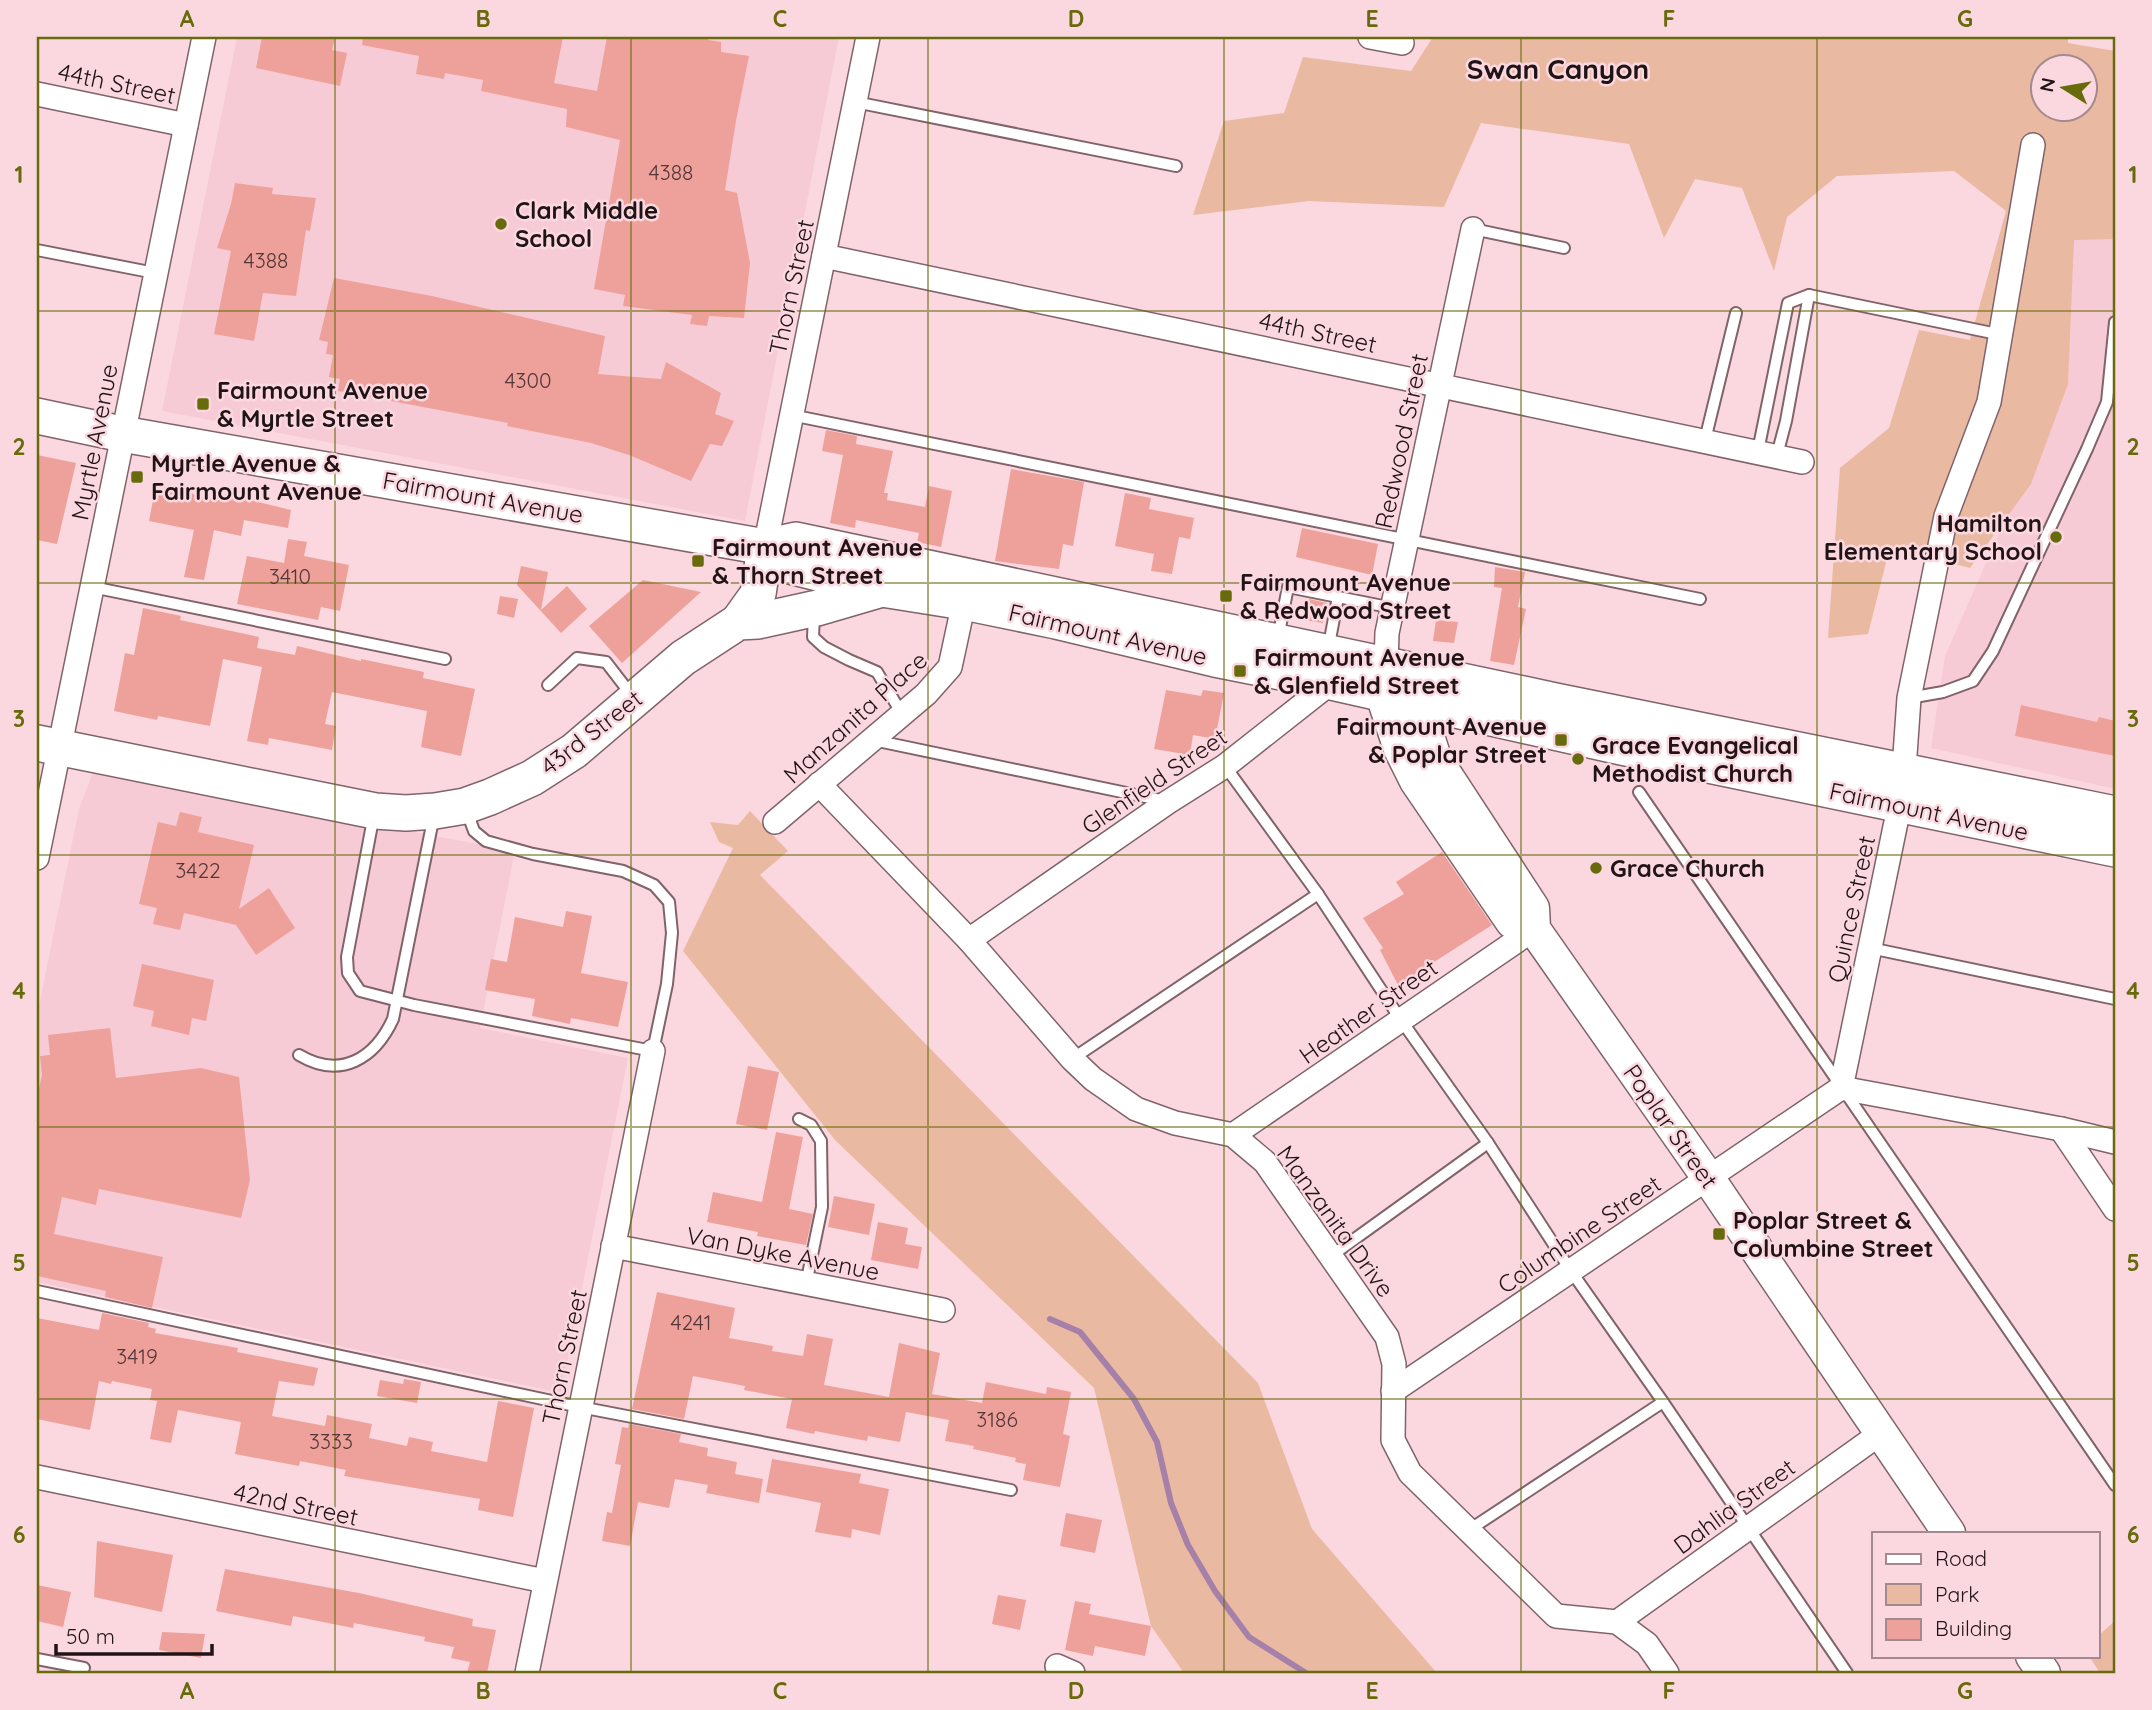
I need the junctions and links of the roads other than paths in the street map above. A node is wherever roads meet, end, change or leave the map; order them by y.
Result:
1 (204, 37) edge
2 (868, 37) edge
3 (1370, 37) edge
4 (1402, 43) dead end
5 (37, 94) edge
6 (855, 102) junction
7 (186, 125) junction
8 (2033, 145) dead end
9 (1176, 166) dead end
10 (1473, 229) joint
11 (1564, 248) dead end
12 (37, 250) edge
13 (824, 256) junction
14 (155, 273) junction
15 (1809, 295) junction
16 (1736, 313) dead end
17 (2115, 322) edge
18 (2002, 335) junction
19 (1440, 385) junction
20 (792, 415) junction
21 (37, 416) edge
22 (122, 434) junction
23 (1705, 440) junction
24 (1767, 453) junction
25 (1802, 462) dead end
26 (1406, 541) junction
27 (765, 547) junction
28 (92, 587) junction
29 (881, 589) junction
30 (1338, 597) junction
31 (1700, 599) dead end
32 (964, 601) junction
33 (817, 608) junction
34 (1393, 608) junction
35 (738, 622) junction
36 (1278, 641) junction
37 (444, 659) dead end
38 (1329, 667) junction
39 (1377, 673) junction
40 (548, 685) dead end
41 (1909, 698) junction
42 (635, 699) junction
43 (1417, 702) junction
44 (902, 714) junction
45 (872, 740) junction
46 (48, 745) edge
47 (1226, 766) junction
48 (1904, 769) junction
49 (819, 784) junction
50 (1639, 792) dead end
51 (1168, 802) junction
52 (1898, 804) junction
53 (450, 809) junction
54 (374, 811) junction
55 (2115, 814) edge
56 (775, 822) dead end
57 (2115, 849) edge
58 (37, 858) edge
59 (1318, 894) junction
60 (1534, 929) junction
61 (970, 940) junction
62 (1870, 947) junction
63 (2115, 999) edge
64 (396, 1001) junction
65 (1401, 1020) junction
66 (653, 1051) junction
67 (299, 1055) dead end
68 (1072, 1059) junction
69 (1841, 1088) junction
70 (799, 1119) dead end
71 (2061, 1129) junction
72 (1233, 1135) junction
73 (2115, 1142) edge
74 (1488, 1143) junction
75 (1708, 1179) junction
76 (2115, 1209) edge
77 (613, 1246) junction
78 (1331, 1256) junction
79 (1571, 1271) junction
80 (806, 1284) junction
81 (37, 1291) edge
82 (943, 1310) dead end
83 (1393, 1391) junction
84 (1663, 1402) junction
85 (580, 1407) junction
86 (1881, 1433) junction
87 (37, 1477) edge
88 (2115, 1485) edge
89 (1011, 1490) dead end
90 (1748, 1529) junction
91 (1469, 1530) junction
92 (1948, 1532) edge
93 (545, 1581) junction
94 (1617, 1622) junction
95 (2033, 1658) edge
96 (37, 1659) edge
97 (84, 1668) dead end
98 (527, 1673) edge
99 (1667, 1673) edge
100 (1847, 1673) edge
101 (2044, 1673) edge

1 - 7 street, Myrtle Avenue
2 - 6 street, Thorn Street
3 - 4 street
5 - 7 street, 44th Street
6 - 9 lane
6 - 13 street, Thorn Street
7 - 14 street, Myrtle Avenue
8 - 18 street, Quince Street
10 - 11 lane
10 - 19 street, Redwood Street
12 - 14 lane
13 - 19 street, 44th Street
13 - 20 street, Thorn Street
14 - 22 street, Myrtle Avenue
15 - 18 lane
15 - 24 lane
15 - 24 lane
16 - 23 lane
17 - 41 lane
18 - 41 street, Quince Street
19 - 23 street, 44th Street
19 - 26 street, Redwood Street
20 - 26 lane
20 - 27 street, Thorn Street
21 - 22 main road, Fairmount Avenue
22 - 27 main road, Fairmount Avenue
22 - 28 street, Myrtle Avenue
23 - 24 street, 44th Street
24 - 25 street, 44th Street
26 - 31 lane
26 - 34 street, Redwood Street
27 - 29 main road, Fairmount Avenue
27 - 35 main road
27 - 36 main road, Fairmount Avenue
28 - 37 lane
28 - 46 street, Myrtle Avenue
29 - 32 main road, Fairmount Avenue
29 - 33 main road, 43rd Street
30 - 34 lane
30 - 36 lane
30 - 38 lane
32 - 38 main road, Fairmount Avenue
32 - 44 street, Manzanita Place
33 - 35 main road, 43rd Street
33 - 44 lane
34 - 39 street, Redwood Street
35 - 42 main road, 43rd Street
36 - 38 main road, Fairmount Avenue
38 - 39 main road, Fairmount Avenue
38 - 47 street, Glenfield Street
39 - 43 main road, Fairmount Avenue
39 - 48 main road, Fairmount Avenue
39 - 60 street, Poplar Street
40 - 42 lane
41 - 48 street, Quince Street
42 - 53 main road, 43rd Street
43 - 52 main road, Fairmount Avenue
43 - 60 street, Poplar Street
44 - 45 street, Manzanita Place
45 - 49 street, Manzanita Place
45 - 51 lane
46 - 54 main road, 43rd Street
46 - 58 street, Myrtle Avenue
47 - 51 street, Glenfield Street
47 - 59 lane
48 - 52 street, Quince Street
48 - 55 main road, Fairmount Avenue
49 - 56 street, Manzanita Place
49 - 61 street, Manzanita Drive
50 - 69 lane
51 - 61 street, Glenfield Street
52 - 57 main road, Fairmount Avenue
52 - 62 street, Quince Street
53 - 54 main road, 43rd Street
53 - 64 lane
53 - 66 lane
54 - 64 lane
59 - 65 lane
59 - 68 lane
60 - 65 street, Heather Street
60 - 75 street, Poplar Street
61 - 68 street, Manzanita Drive
62 - 63 lane
62 - 69 street, Quince Street
64 - 66 lane
64 - 67 lane
65 - 72 street, Heather Street
65 - 74 lane
66 - 77 street, Thorn Street
68 - 72 street, Manzanita Drive
69 - 71 street
69 - 75 street, Columbine Street
69 - 88 lane
70 - 80 lane
71 - 73 street
71 - 76 street
72 - 78 street, Manzanita Drive
74 - 78 lane
74 - 79 lane
75 - 79 street, Columbine Street
75 - 86 street, Poplar Street
77 - 80 street, Van Dyke Avenue
77 - 85 street, Thorn Street
78 - 83 street, Manzanita Drive
79 - 83 street, Columbine Street
79 - 84 lane
80 - 82 street, Van Dyke Avenue
81 - 85 lane
83 - 91 street, Manzanita Drive
84 - 90 lane
84 - 91 lane
85 - 89 lane
85 - 93 street, Thorn Street
86 - 90 street, Dahlia Street
86 - 92 street, Poplar Street
87 - 93 street, 42nd Street
90 - 94 street, Dahlia Street
90 - 100 lane
91 - 94 street, Manzanita Drive
93 - 98 street, Thorn Street
94 - 99 street
95 - 101 street
96 - 97 lane

